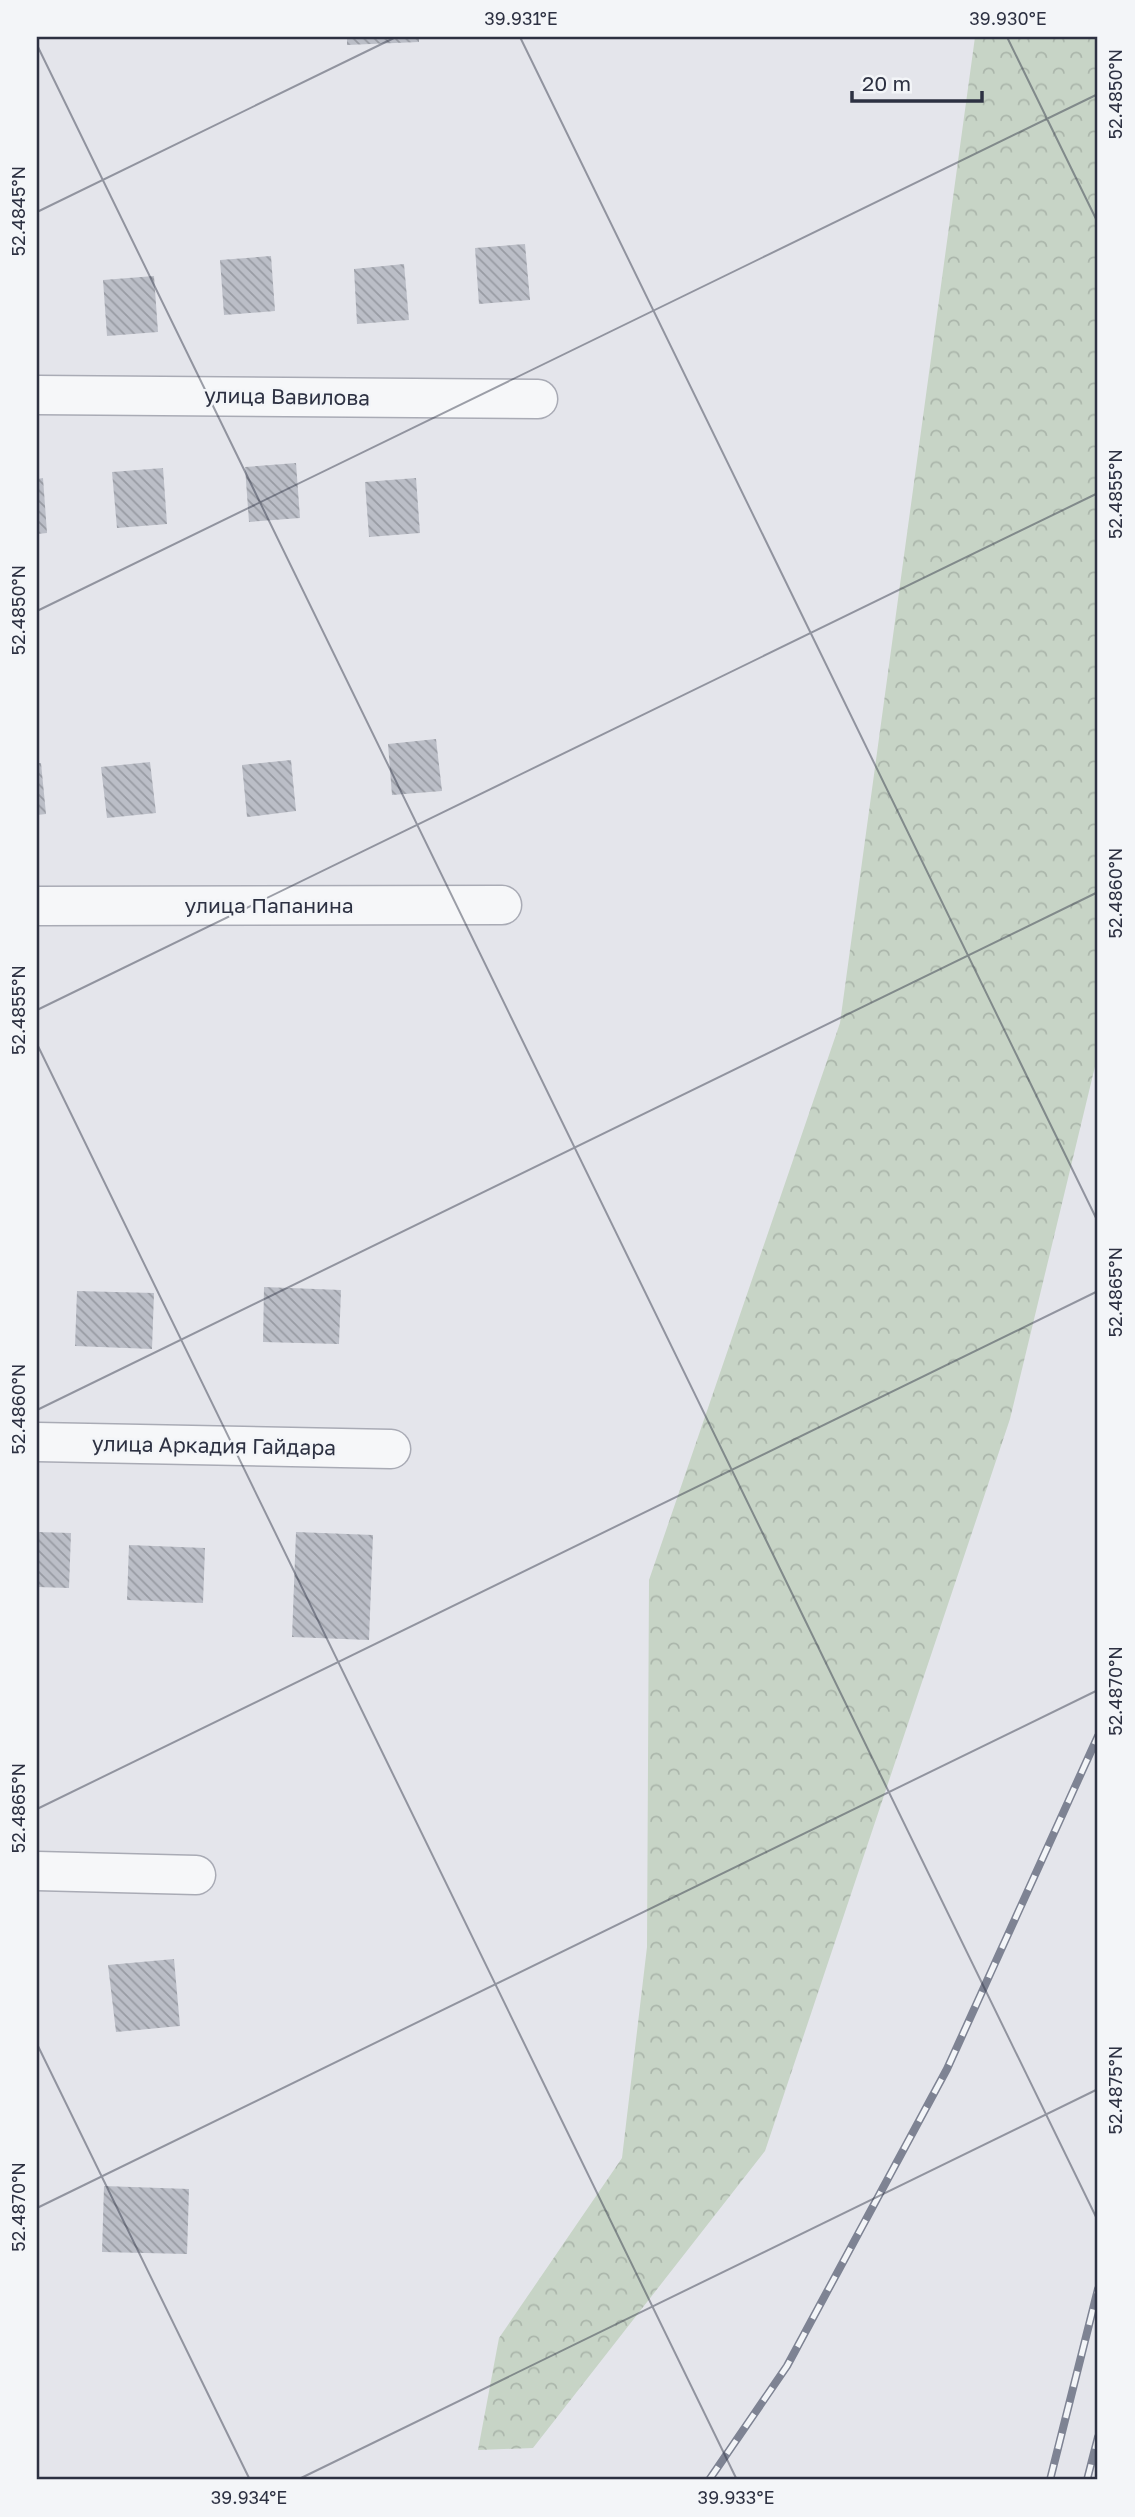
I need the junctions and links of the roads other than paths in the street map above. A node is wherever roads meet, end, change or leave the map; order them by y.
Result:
1 (37, 395) edge
2 (538, 399) dead end
3 (502, 905) dead end
4 (37, 906) edge
5 (37, 1442) edge
6 (391, 1449) dead end
7 (37, 1871) edge
8 (196, 1875) dead end

1 - 2 street, улица Вавилова
3 - 4 street, улица Папанина
5 - 6 street, улица Аркадия Гайдара
7 - 8 street

